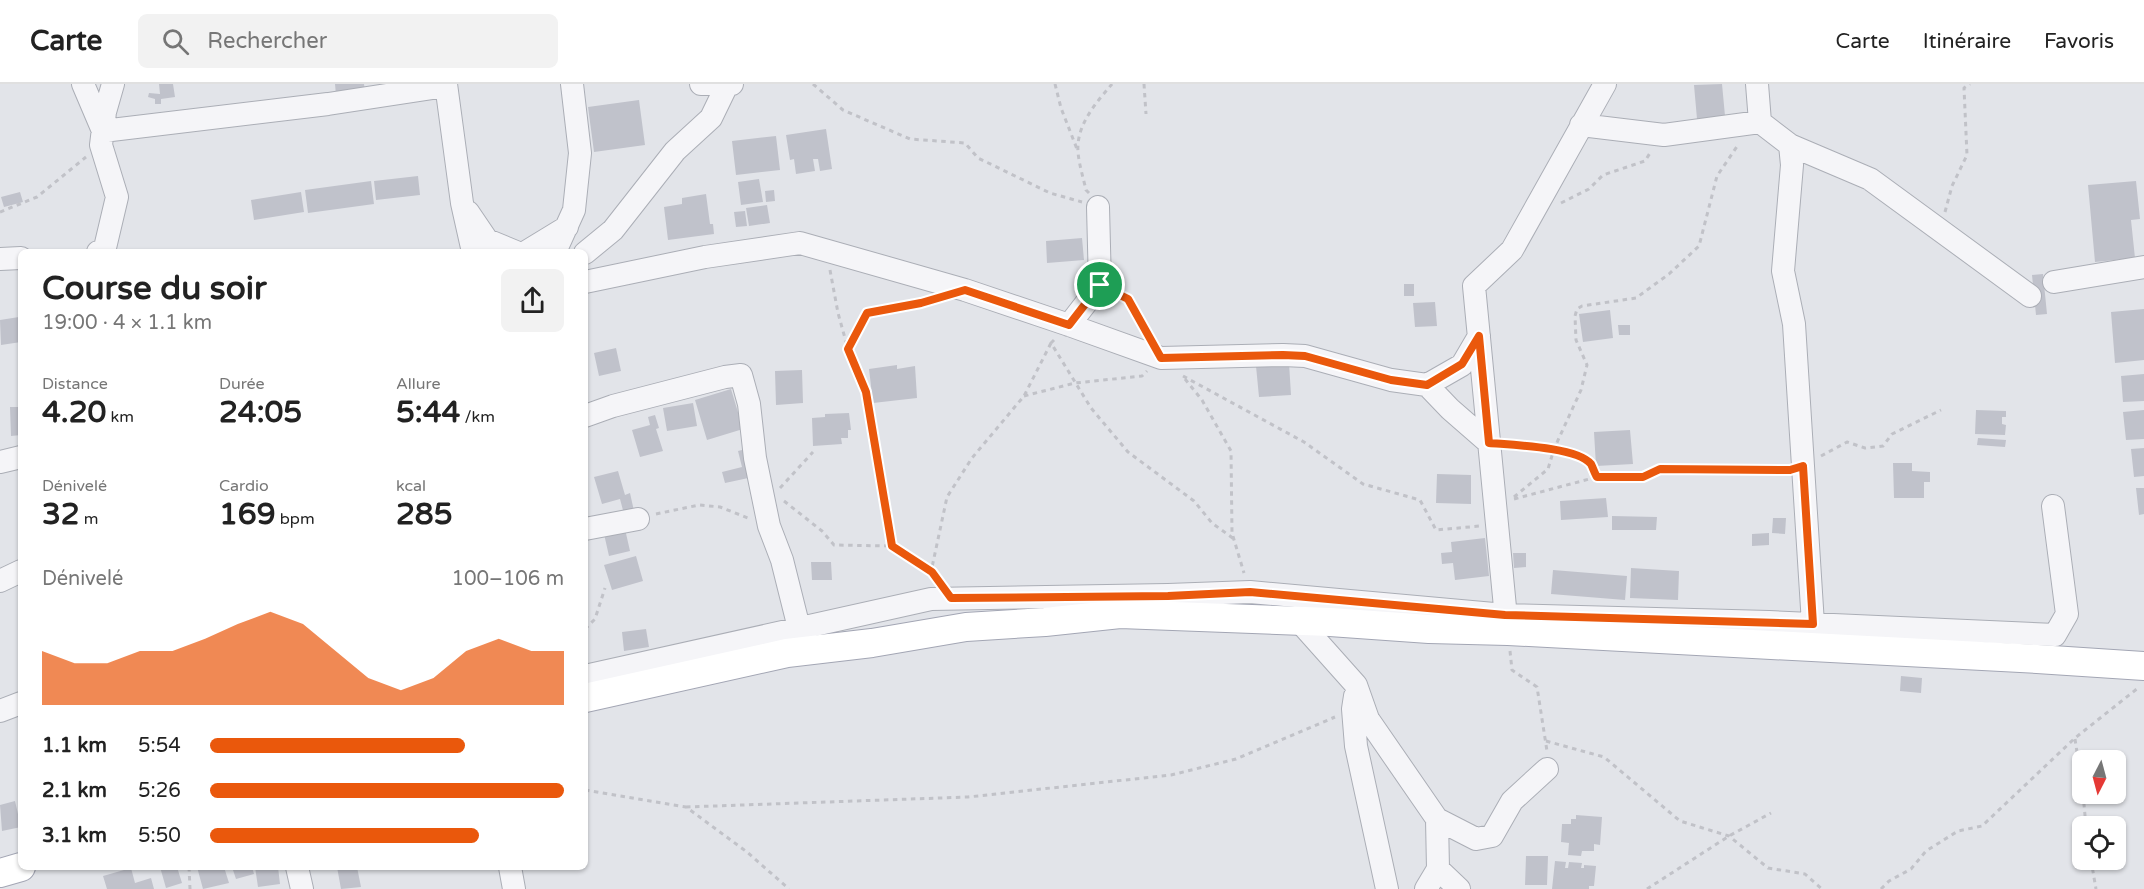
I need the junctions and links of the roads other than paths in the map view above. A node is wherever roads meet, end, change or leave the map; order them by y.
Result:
1 (83, 84) edge
2 (113, 84) edge
3 (701, 84) edge
4 (1605, 84) edge
5 (1757, 84) edge
6 (446, 85) edge
7 (729, 85) edge
8 (578, 88) edge
9 (326, 94) edge
10 (1760, 122) junction
11 (1581, 125) junction
12 (102, 138) junction
13 (1790, 145) junction
14 (462, 203) junction
15 (1098, 207) road end
16 (567, 227) junction
17 (105, 249) edge
18 (471, 249) edge
19 (509, 249) edge
20 (531, 249) edge
21 (556, 249) edge
22 (588, 251) edge
23 (0, 258) edge
24 (18, 258) edge
25 (2144, 267) edge
26 (588, 281) edge
27 (2054, 282) dead end
28 (2030, 296) dead end
29 (1069, 325) junction
30 (1479, 336) junction
31 (1427, 385) junction
32 (588, 415) edge
33 (1489, 443) junction
34 (18, 458) edge
35 (0, 462) edge
36 (2053, 506) dead end
37 (638, 519) road end
38 (588, 528) edge
39 (18, 573) edge
40 (0, 581) edge
41 (1298, 620) junction
42 (1507, 623) junction
43 (1813, 624) junction
44 (799, 628) junction
45 (2144, 666) edge
46 (588, 675) edge
47 (1356, 685) junction
48 (588, 697) edge
49 (18, 704) edge
50 (0, 711) edge
51 (1547, 769) road end
52 (1437, 819) junction
53 (18, 868) edge
54 (1438, 869) junction
55 (298, 870) edge
56 (511, 870) edge
57 (0, 873) edge
58 (302, 889) edge
59 (514, 889) edge
60 (1387, 889) edge
61 (1426, 889) edge
62 (1459, 889) edge

1 - 12 street
2 - 12 street
3 - 7 street
4 - 11 street
5 - 10 street
6 - 9 street
6 - 14 street
7 - 22 street
8 - 16 street
9 - 12 street
10 - 11 street
10 - 13 street
11 - 30 street
12 - 17 street
13 - 28 street
13 - 43 street
14 - 18 street
14 - 19 street
15 - 29 street
16 - 20 street
16 - 21 street
23 - 24 street
25 - 27 street
26 - 29 street
29 - 31 street
30 - 31 street
30 - 33 street
31 - 33 street
32 - 44 street
33 - 42 street
34 - 35 street
36 - 43 street
37 - 38 street
39 - 40 street
41 - 42 main road
41 - 47 street
41 - 48 main road
42 - 43 street
42 - 44 street
42 - 45 main road
44 - 46 street
47 - 52 street
47 - 60 street
49 - 50 street
51 - 52 street
52 - 54 street
53 - 57 main road
54 - 61 street
54 - 62 street
55 - 58 street
56 - 59 street

